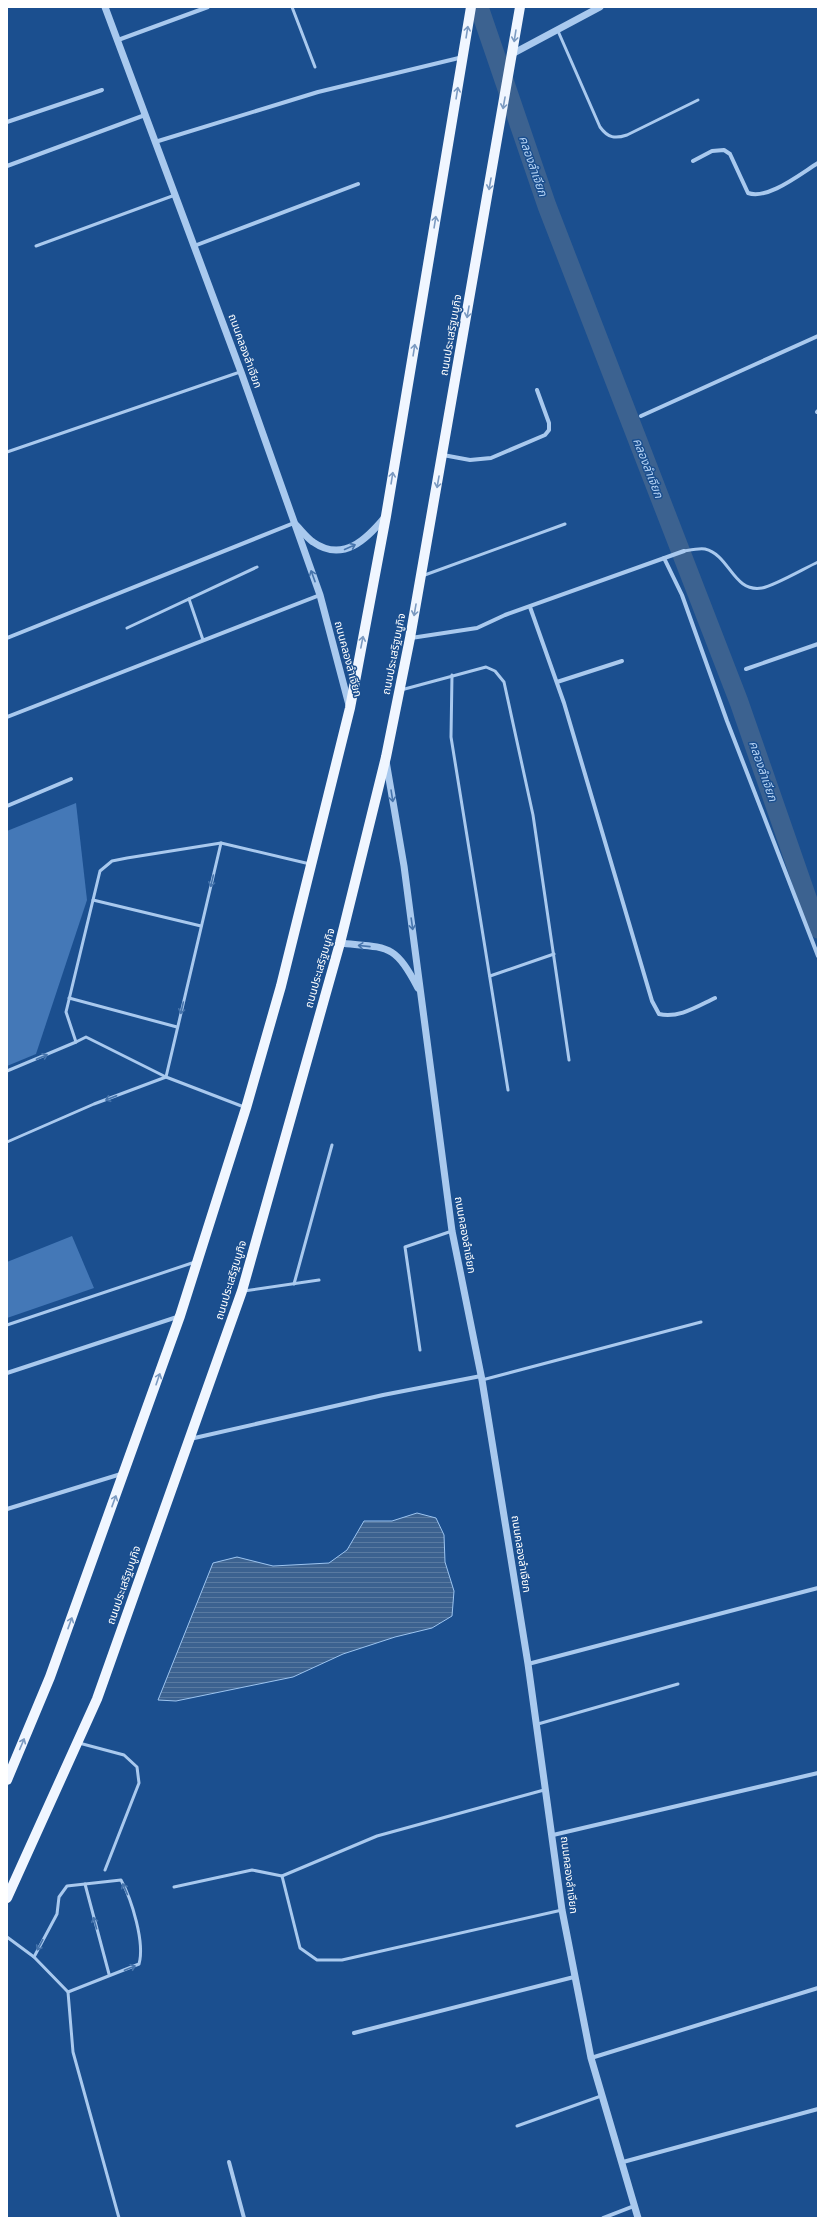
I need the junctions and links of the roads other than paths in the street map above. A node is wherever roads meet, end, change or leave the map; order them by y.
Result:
1 (105, 7) edge
2 (208, 7) edge
3 (292, 7) edge
4 (471, 7) edge
5 (520, 7) edge
6 (600, 7) edge
7 (558, 30) junction
8 (118, 40) junction
9 (512, 54) junction
10 (463, 57) junction
11 (315, 67) dead end
12 (102, 90) dead end
13 (698, 100) dead end
14 (145, 115) junction
15 (7, 122) edge
16 (155, 142) junction
17 (693, 160) dead end
18 (818, 163) edge
19 (7, 166) edge
20 (358, 184) dead end
21 (176, 195) junction
22 (36, 246) dead end
23 (194, 246) junction
24 (818, 336) edge
25 (241, 372) junction
26 (537, 390) dead end
27 (641, 416) dead end
28 (7, 452) edge
29 (443, 455) junction
30 (386, 516) junction
31 (294, 523) junction
32 (566, 524) dead end
33 (684, 551) joint
34 (666, 558) junction
35 (818, 562) edge
36 (257, 567) dead end
37 (421, 576) junction
38 (320, 595) junction
39 (189, 599) junction
40 (530, 607) junction
41 (127, 628) dead end
42 (7, 638) edge
43 (410, 638) junction
44 (203, 640) junction
45 (818, 644) edge
46 (622, 661) dead end
47 (746, 669) dead end
48 (452, 675) junction
49 (557, 682) junction
50 (400, 691) junction
51 (350, 708) junction
52 (7, 717) edge
53 (386, 757) junction
54 (71, 780) dead end
55 (7, 806) edge
56 (221, 843) junction
57 (312, 865) junction
58 (93, 900) junction
59 (201, 926) junction
60 (340, 943) junction
61 (554, 954) junction
62 (818, 956) edge
63 (490, 976) junction
64 (421, 994) junction
65 (69, 998) junction
66 (715, 998) dead end
67 (177, 1028) junction
68 (76, 1042) junction
69 (570, 1060) dead end
70 (7, 1071) edge
71 (166, 1077) junction
72 (508, 1090) dead end
73 (246, 1108) junction
74 (7, 1142) edge
75 (332, 1145) dead end
76 (452, 1231) junction
77 (198, 1261) junction
78 (319, 1280) dead end
79 (294, 1284) junction
80 (242, 1291) junction
81 (180, 1316) junction
82 (701, 1322) dead end
83 (7, 1325) edge
84 (420, 1350) dead end
85 (7, 1373) edge
86 (481, 1378) junction
87 (188, 1439) junction
88 (124, 1473) junction
89 (7, 1509) edge
90 (818, 1588) edge
91 (528, 1664) junction
92 (678, 1684) dead end
93 (537, 1725) junction
94 (77, 1742) junction
95 (818, 1773) edge
96 (7, 1780) edge
97 (546, 1789) junction
98 (553, 1835) junction
99 (105, 1870) dead end
100 (282, 1876) junction
101 (85, 1884) junction
102 (174, 1888) dead end
103 (7, 1898) edge
104 (562, 1910) junction
105 (7, 1937) edge
106 (34, 1957) junction
107 (109, 1974) junction
108 (574, 1977) junction
109 (818, 1988) edge
110 (68, 1992) junction
111 (354, 2033) dead end
112 (591, 2058) junction
113 (602, 2095) junction
114 (818, 2109) edge
115 (517, 2126) dead end
116 (229, 2162) dead end
117 (623, 2162) junction
118 (634, 2206) junction
119 (119, 2218) edge
120 (244, 2218) edge
121 (603, 2218) edge
122 (638, 2218) edge

1 - 8 street, ถนนคลองลำเจียก
2 - 8 street
3 - 11 lane
10 -> 4 main road
5 -> 9 main road, ถนนประเสริฐมนูกิจ
6 - 7 street
7 - 9 street
7 - 13 lane
8 - 14 street, ถนนคลองลำเจียก
9 -> 29 main road, ถนนประเสริฐมนูกิจ
10 - 16 street
30 -> 10 main road
12 - 15 street
14 - 16 street, ถนนคลองลำเจียก
14 - 19 street
16 - 21 street, ถนนคลองลำเจียก
17 - 18 street
20 - 23 street
21 - 22 lane
21 - 23 street, ถนนคลองลำเจียก
23 - 25 street, ถนนคลองลำเจียก
24 - 27 street
25 - 28 lane
25 - 31 street, ถนนคลองลำเจียก
26 - 29 street
29 -> 37 main road, ถนนประเสริฐมนูกิจ
31 -> 30 street
51 -> 30 main road
38 -> 31 street, ถนนคลองลำเจียก
31 - 42 street
32 - 37 lane
33 - 34 street
33 - 35 lane
34 - 40 street
34 - 62 street
36 - 39 lane
37 -> 43 main road, ถนนประเสริฐมนูกิจ
38 - 44 street
38 - 51 street, ถนนคลองลำเจียก
39 - 41 lane
39 - 44 lane
40 - 43 street
40 - 49 street
43 - 50 main road, ถนนประเสริฐมนูกิจ
44 - 52 street
45 - 47 street
46 - 49 street
48 - 50 lane
48 - 61 lane
48 - 63 lane
49 - 66 street
50 - 53 main road, ถนนประเสริฐมนูกิจ
51 - 57 main road
53 - 60 main road, ถนนประเสริฐมนูกิจ
53 -> 64 street
54 - 55 street
56 - 57 lane
56 - 58 lane
56 -> 59 lane
57 - 73 main road
58 - 59 lane
58 - 65 lane
59 -> 67 lane
64 -> 60 street, ถนนคลองลำเจียก
60 - 80 main road, ถนนประเสริฐมนูกิจ
61 - 63 lane
61 - 69 lane
63 - 72 lane
64 - 76 street, ถนนคลองลำเจียก
65 - 67 lane
65 - 68 lane
67 - 71 lane
70 -> 68 lane
68 - 71 lane
71 - 73 lane
71 -> 74 lane
73 - 77 main road
75 - 79 lane
76 - 84 lane
76 - 86 street, ถนนคลองลำเจียก
77 - 81 main road
77 - 83 lane
78 - 79 lane
79 - 80 lane
80 - 87 main road, ถนนประเสริฐมนูกิจ
81 - 85 street
88 -> 81 main road
82 - 86 lane
86 - 87 street
86 - 91 street, ถนนคลองลำเจียก
87 - 94 main road, ถนนประเสริฐมนูกิจ
88 - 89 street
96 -> 88 main road
90 - 91 street
91 - 93 street, ถนนคลองลำเจียก
92 - 93 lane
93 - 97 street, ถนนคลองลำเจียก
94 - 99 lane
94 - 103 main road, ถนนประเสริฐมนูกิจ
95 - 98 street
97 - 98 street, ถนนคลองลำเจียก
97 - 100 lane
98 - 104 street, ถนนคลองลำเจียก
100 - 102 lane
100 - 104 lane
101 -> 106 lane
107 -> 101 lane
107 -> 101 lane
104 - 108 street, ถนนคลองลำเจียก
105 - 106 lane
106 - 110 lane
107 - 110 lane
108 - 111 street
108 - 112 street, ถนนคลองลำเจียก
109 - 112 street
110 - 119 lane
112 - 113 street, ถนนคลองลำเจียก
113 - 115 lane
113 - 117 street, ถนนคลองลำเจียก
114 - 117 street
116 - 120 street
117 - 118 street, ถนนคลองลำเจียก
118 - 121 street
118 - 122 street, ถนนคลองลำเจียก

